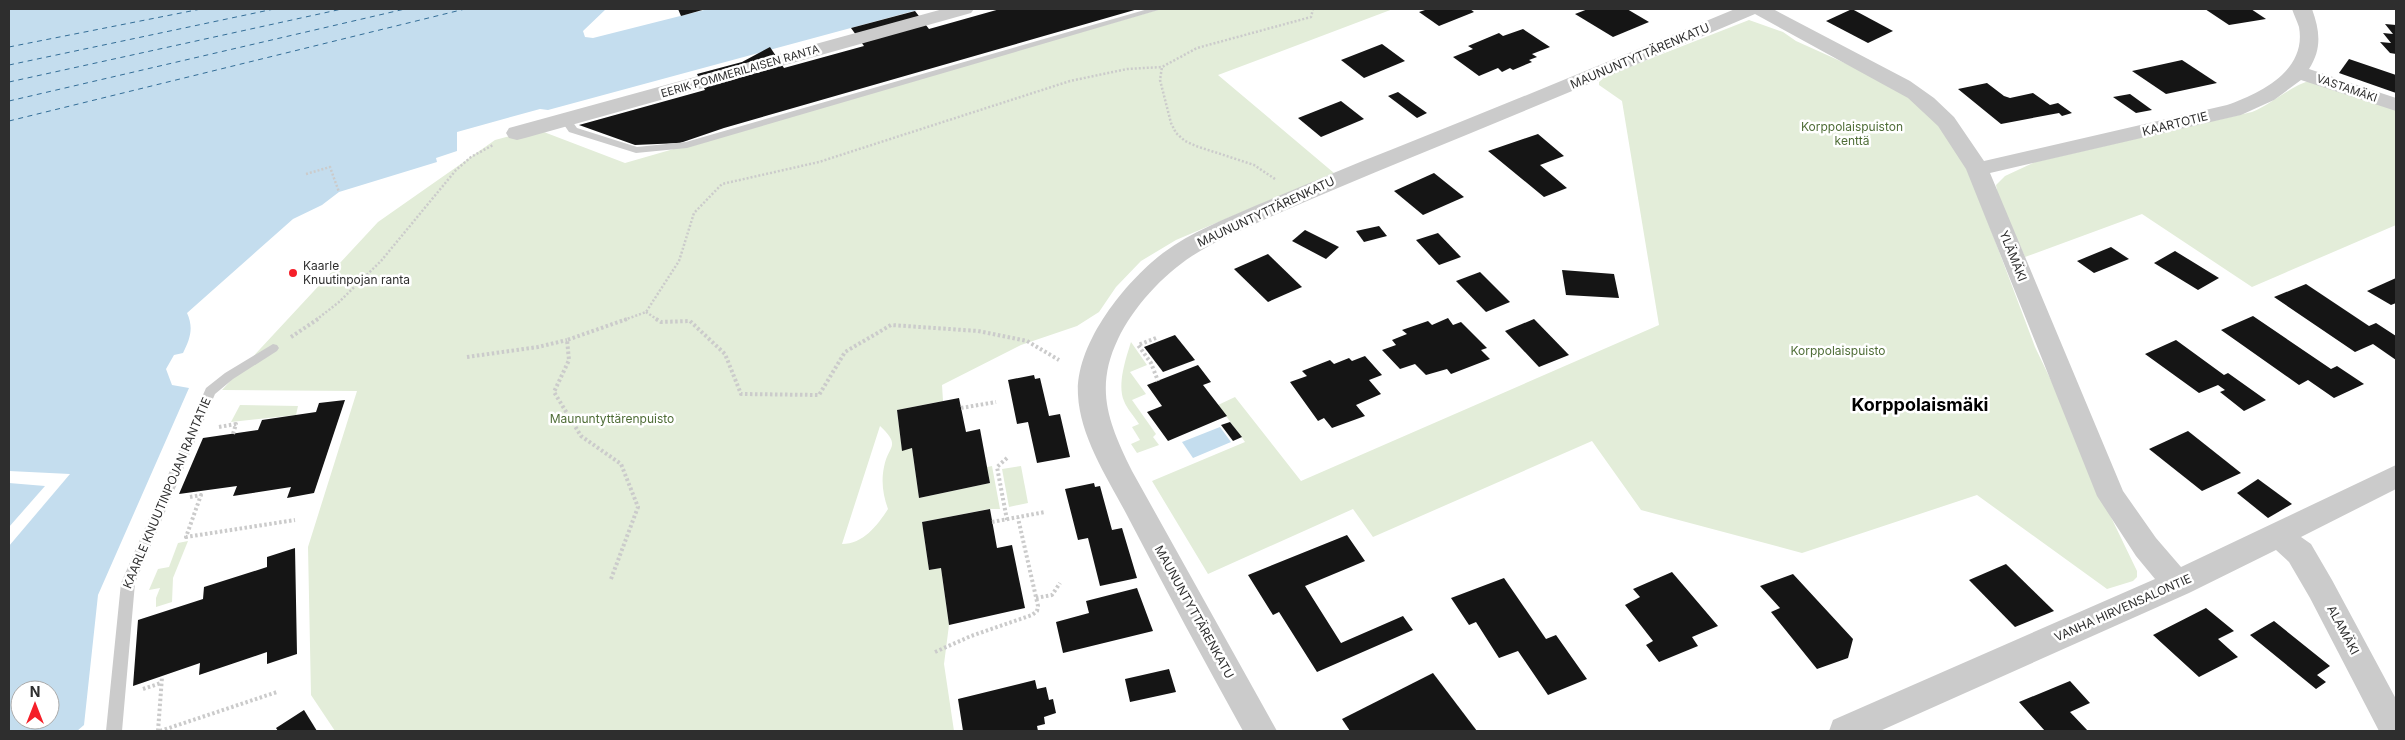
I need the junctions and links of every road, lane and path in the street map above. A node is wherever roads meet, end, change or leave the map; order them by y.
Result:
1 (964, 9) edge
2 (1157, 9) edge
3 (1313, 9) edge
4 (1751, 9) edge
5 (1759, 9) edge
6 (2302, 9) edge
7 (1162, 67) junction
8 (2298, 72) junction
9 (2396, 105) edge
10 (565, 119) junction
11 (517, 133) joint
12 (1977, 169) junction
13 (306, 174) dead end
14 (338, 192) dead end
15 (1298, 196) junction
16 (646, 312) junction
17 (1156, 338) dead end
18 (567, 340) junction
19 (273, 348) joint
20 (467, 357) dead end
21 (1059, 360) dead end
22 (1158, 381) dead end
23 (996, 402) dead end
24 (961, 408) dead end
25 (214, 428) dead end
26 (233, 434) dead end
27 (1007, 458) dead end
28 (2396, 476) edge
29 (189, 497) dead end
30 (1045, 512) dead end
31 (1018, 518) junction
32 (295, 520) dead end
33 (1007, 520) junction
34 (992, 522) dead end
35 (2280, 536) junction
36 (611, 579) dead end
37 (1060, 583) dead end
38 (2178, 584) junction
39 (1036, 598) junction
40 (935, 652) dead end
41 (162, 676) dead end
42 (161, 683) junction
43 (144, 688) dead end
44 (277, 692) dead end
45 (114, 731) edge
46 (159, 731) edge
47 (1260, 731) edge
48 (1845, 731) edge
49 (2396, 731) edge

1 - 10 street, EERIK POMMERILAISEN RANTA
2 - 10 lane
3 - 7 path
4 - 15 street, MAUNUNTYTTÄRENKATU
5 - 12 street, YLÄMÄKI
6 - 8 street, KAARTOTIE
7 - 15 path
7 - 16 path
8 - 9 street, VASTAMÄKI
8 - 12 street, KAARTOTIE
10 - 11 street, EERIK POMMERILAISEN RANTA
11 - 19 path
12 - 38 street, YLÄMÄKI
13 - 14 path
15 - 47 street, MAUNUNTYTTÄRENKATU
16 - 18 path
16 - 21 path
17 - 22 path
18 - 20 path
18 - 36 path
19 - 45 lane, KAARLE KNUUTINPOJAN RANTATIE
23 - 24 path
25 - 26 path
27 - 33 path
28 - 35 street, VANHA HIRVENSALONTIE
29 - 32 path
30 - 31 path
31 - 33 path
31 - 39 path
33 - 34 path
35 - 38 street, VANHA HIRVENSALONTIE
35 - 49 street, ALAMÄKI
37 - 39 path
38 - 48 street, VANHA HIRVENSALONTIE
39 - 40 path
41 - 42 path
42 - 43 path
42 - 46 path
44 - 46 path

